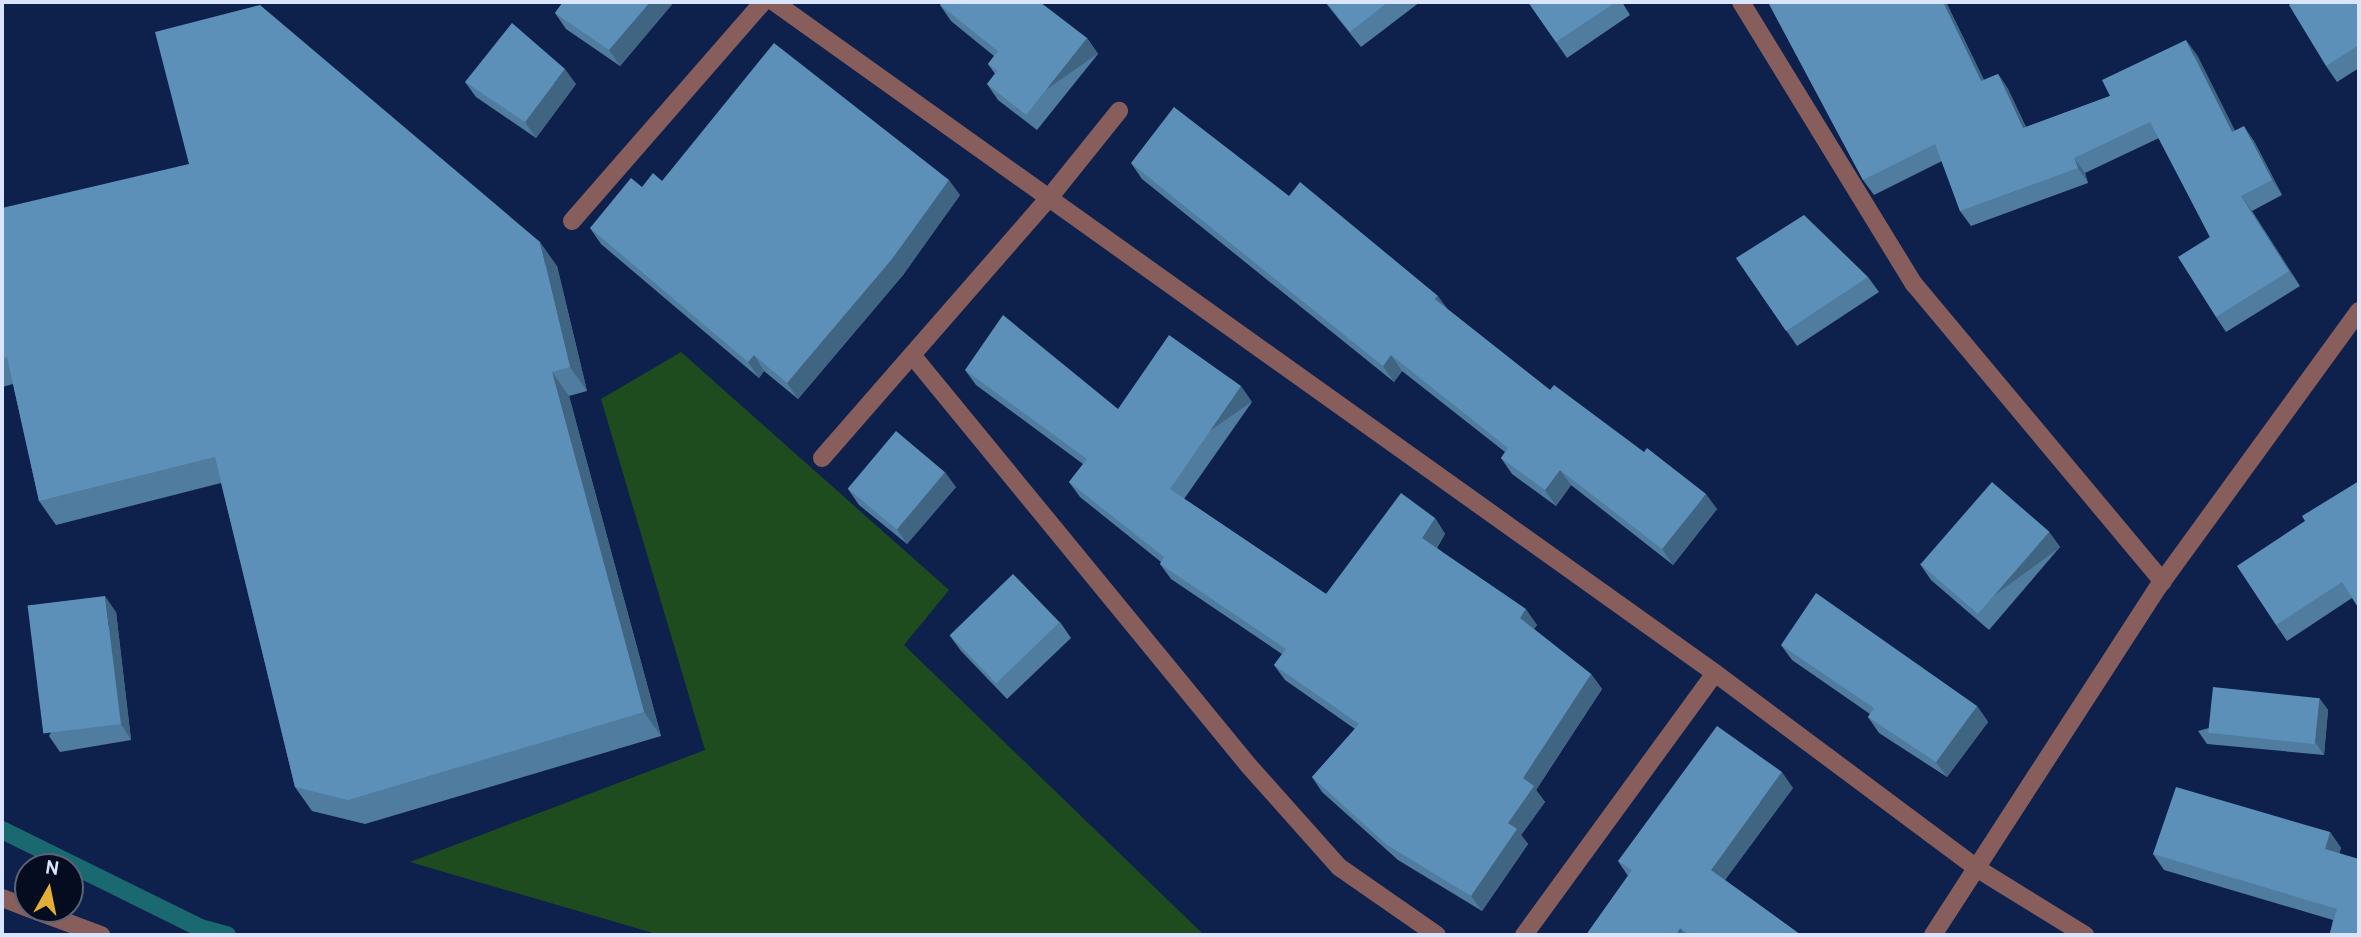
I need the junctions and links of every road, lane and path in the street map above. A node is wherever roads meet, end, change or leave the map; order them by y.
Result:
1 (763, 2) edge
2 (774, 2) edge
3 (1741, 2) edge
4 (1119, 111) dead end
5 (1049, 198) junction
6 (572, 221) dead end
7 (2359, 312) edge
8 (912, 355) junction
9 (822, 458) dead end
10 (2163, 582) junction
11 (1715, 673) junction
12 (1978, 869) junction
13 (69, 923) edge
14 (101, 935) edge
15 (1437, 935) edge
16 (1524, 935) edge
17 (1933, 935) edge
18 (2085, 935) edge

1 - 6 street
2 - 5 street
3 - 10 street
4 - 5 street
5 - 8 street
5 - 11 street
7 - 10 street
8 - 9 street
8 - 15 street
10 - 12 street
11 - 12 street
11 - 16 street
12 - 17 street
12 - 18 street
13 - 14 street

